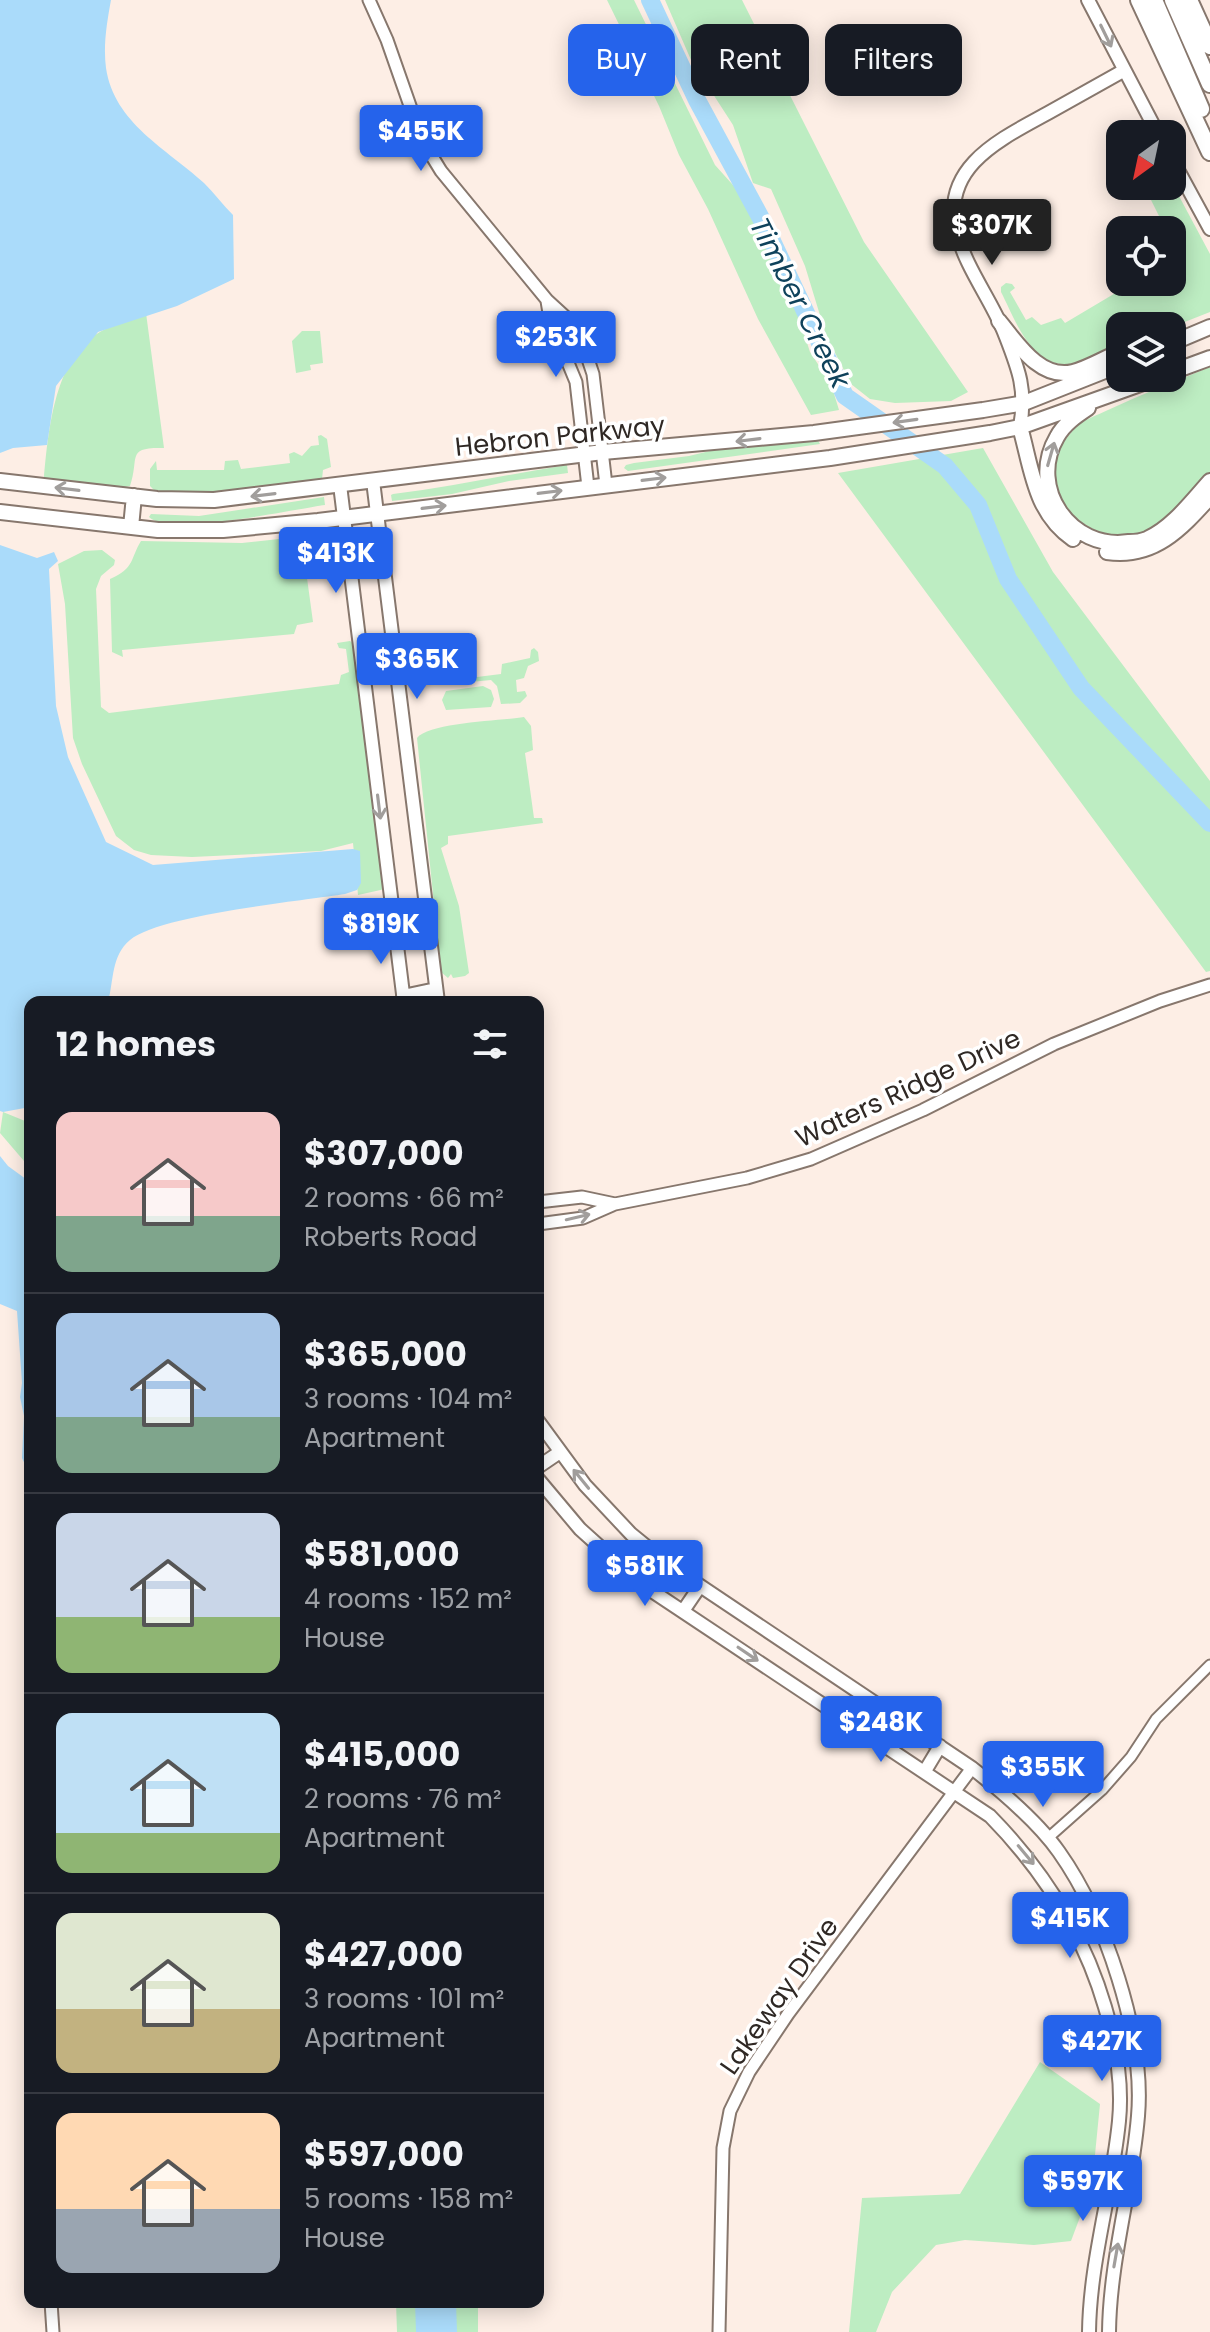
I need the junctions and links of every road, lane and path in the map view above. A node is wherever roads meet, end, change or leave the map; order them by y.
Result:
1 (369, 0) edge
2 (1088, 0) edge
3 (1139, 0) edge
4 (1154, 0) edge
5 (1173, 0) edge
6 (1189, 0) edge
7 (1210, 46) edge
8 (1123, 71) junction
9 (1210, 84) edge
10 (1150, 120) edge
11 (1210, 131) edge
12 (1210, 152) edge
13 (1186, 185) edge
14 (1210, 229) edge
15 (547, 300) junction
16 (999, 321) junction
17 (1210, 358) edge
18 (1106, 364) edge
19 (1106, 367) edge
20 (1186, 367) edge
21 (1120, 392) edge
22 (1102, 399) junction
23 (1024, 403) junction
24 (1020, 427) junction
25 (603, 452) junction
26 (585, 456) junction
27 (0, 481) edge
28 (373, 481) junction
29 (1210, 481) edge
30 (340, 485) junction
31 (606, 485) junction
32 (588, 487) junction
33 (134, 496) junction
34 (1210, 497) edge
35 (0, 512) edge
36 (379, 513) junction
37 (342, 518) junction
38 (131, 527) junction
39 (1210, 985) edge
40 (404, 996) edge
41 (437, 996) edge
42 (544, 1201) edge
43 (615, 1204) junction
44 (544, 1223) edge
45 (544, 1429) edge
46 (560, 1452) junction
47 (544, 1463) edge
48 (544, 1486) edge
49 (700, 1586) junction
50 (683, 1611) junction
51 (1210, 1665) edge
52 (940, 1746) junction
53 (972, 1768) junction
54 (925, 1771) junction
55 (955, 1792) junction
56 (1048, 1838) junction
57 (1138, 2118) junction
58 (1120, 2119) junction
59 (51, 2308) edge
60 (53, 2332) edge
61 (719, 2332) edge
62 (1089, 2332) edge
63 (1109, 2332) edge

1 - 15 street
2 -> 8 main road
3 - 12 highway
4 - 11 highway
5 - 9 highway
6 - 7 highway
8 - 10 main road
8 - 16 main road
13 - 14 main road
15 - 25 street
15 - 26 street
16 - 18 main road
16 - 23 main road
17 - 20 main road
19 - 23 main road, Hebron Parkway
21 - 22 main road
22 - 24 main road, Hebron Parkway
29 -> 22 main road
23 - 24 main road
23 -> 25 main road, Hebron Parkway
31 -> 24 main road, Hebron Parkway
24 - 34 main road
25 - 26 main road, Hebron Parkway
25 - 31 street
26 - 28 main road, Hebron Parkway
26 - 32 street
33 -> 27 main road, Hebron Parkway
28 - 30 main road, Hebron Parkway
28 - 36 main road
30 -> 33 main road, Hebron Parkway
30 - 37 main road
31 - 32 main road, Hebron Parkway
36 -> 32 main road, Hebron Parkway
33 - 38 main road
35 - 38 main road, Hebron Parkway
36 - 37 main road, Hebron Parkway
36 - 41 main road
37 - 38 main road, Hebron Parkway
37 -> 40 main road
39 - 43 street, Waters Ridge Drive
42 - 43 street, Waters Ridge Drive
44 -> 43 street, Waters Ridge Drive
45 - 46 main road
46 - 47 main road
49 -> 46 main road
48 - 50 main road
49 - 50 main road
49 - 52 main road
50 -> 54 main road
51 - 56 street
52 - 53 main road
52 - 54 main road
53 - 55 street, Lakeway Drive
53 - 56 main road
54 - 55 main road
55 -> 58 main road
55 - 61 street, Lakeway Drive
56 - 57 main road
57 - 58 main road
63 -> 57 main road
58 - 62 main road
59 - 60 street

